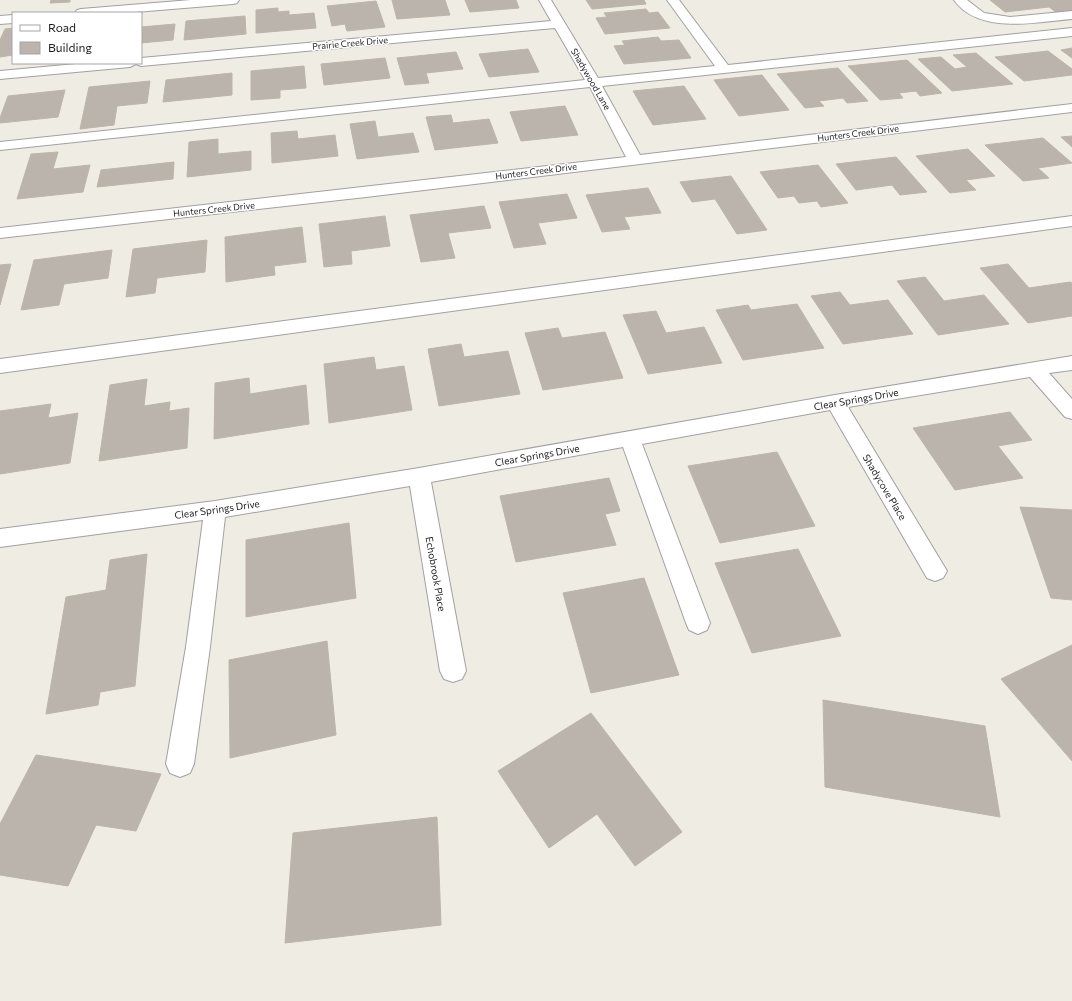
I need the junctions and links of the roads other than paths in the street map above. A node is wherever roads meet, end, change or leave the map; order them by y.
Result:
1 (233, 0) edge
2 (545, 0) edge
3 (673, 0) edge
4 (960, 0) edge
5 (93, 12) edge
6 (1072, 15) edge
7 (12, 19) edge
8 (0, 20) edge
9 (559, 24) junction
10 (1072, 32) edge
11 (142, 62) edge
12 (119, 64) edge
13 (724, 69) junction
14 (0, 75) edge
15 (594, 83) junction
16 (1072, 108) edge
17 (0, 146) edge
18 (635, 159) junction
19 (1072, 221) edge
20 (0, 233) edge
21 (1072, 363) edge
22 (0, 366) edge
23 (1034, 370) junction
24 (835, 402) junction
25 (1072, 412) edge
26 (630, 439) junction
27 (419, 476) junction
28 (215, 510) junction
29 (3, 543) edge
30 (935, 571) dead end
31 (698, 623) dead end
32 (453, 671) dead end
33 (180, 764) dead end

1 - 5 street
2 - 9 street, Shadywood Lane
3 - 13 street
4 - 6 street
7 - 8 street
9 - 11 street, Prairie Creek Drive
9 - 15 street, Shadywood Lane
10 - 13 street
12 - 14 street
13 - 15 street
15 - 17 street
15 - 18 street, Shadywood Lane
16 - 18 street, Hunters Creek Drive
18 - 20 street, Hunters Creek Drive
19 - 22 street
21 - 23 street, Clear Springs Drive
23 - 24 street, Clear Springs Drive
23 - 25 street
24 - 26 street, Clear Springs Drive
24 - 30 street, Shadycove Place
26 - 27 street, Clear Springs Drive
26 - 31 street
27 - 28 street, Clear Springs Drive
27 - 32 street, Echobrook Place
28 - 29 street, Clear Springs Drive
28 - 33 street

